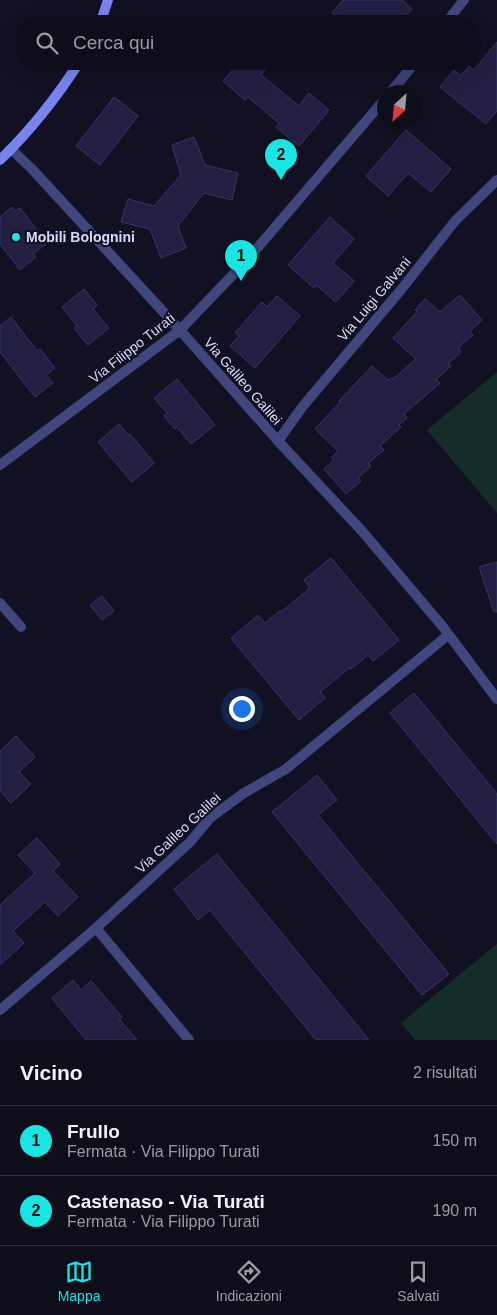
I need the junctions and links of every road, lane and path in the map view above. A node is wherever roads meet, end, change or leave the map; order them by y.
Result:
1 (108, 0) edge
2 (464, 0) edge
3 (103, 15) edge
4 (452, 15) edge
5 (74, 70) edge
6 (409, 70) edge
7 (397, 85) edge
8 (377, 108) edge
9 (12, 149) junction
10 (0, 160) edge
11 (497, 180) edge
12 (180, 330) junction
13 (278, 441) junction
14 (0, 465) edge
15 (0, 603) edge
16 (21, 627) dead end
17 (448, 635) junction
18 (497, 700) edge
19 (96, 928) junction
20 (0, 1010) edge
21 (189, 1040) edge

1 - 3 street
2 - 4 street
5 - 9 street
6 - 7 street
8 - 12 street, Via Filippo Turati
9 - 10 street
9 - 12 street, Via Galileo Galilei
11 - 13 street, Via Luigi Galvani
12 - 13 street, Via Galileo Galilei
12 - 14 street, Via Filippo Turati
13 - 17 street, Via Galileo Galilei
15 - 16 street
17 - 18 street, Via Galileo Galilei
17 - 19 street, Via Galileo Galilei
19 - 20 street, Via Galileo Galilei
19 - 21 street

